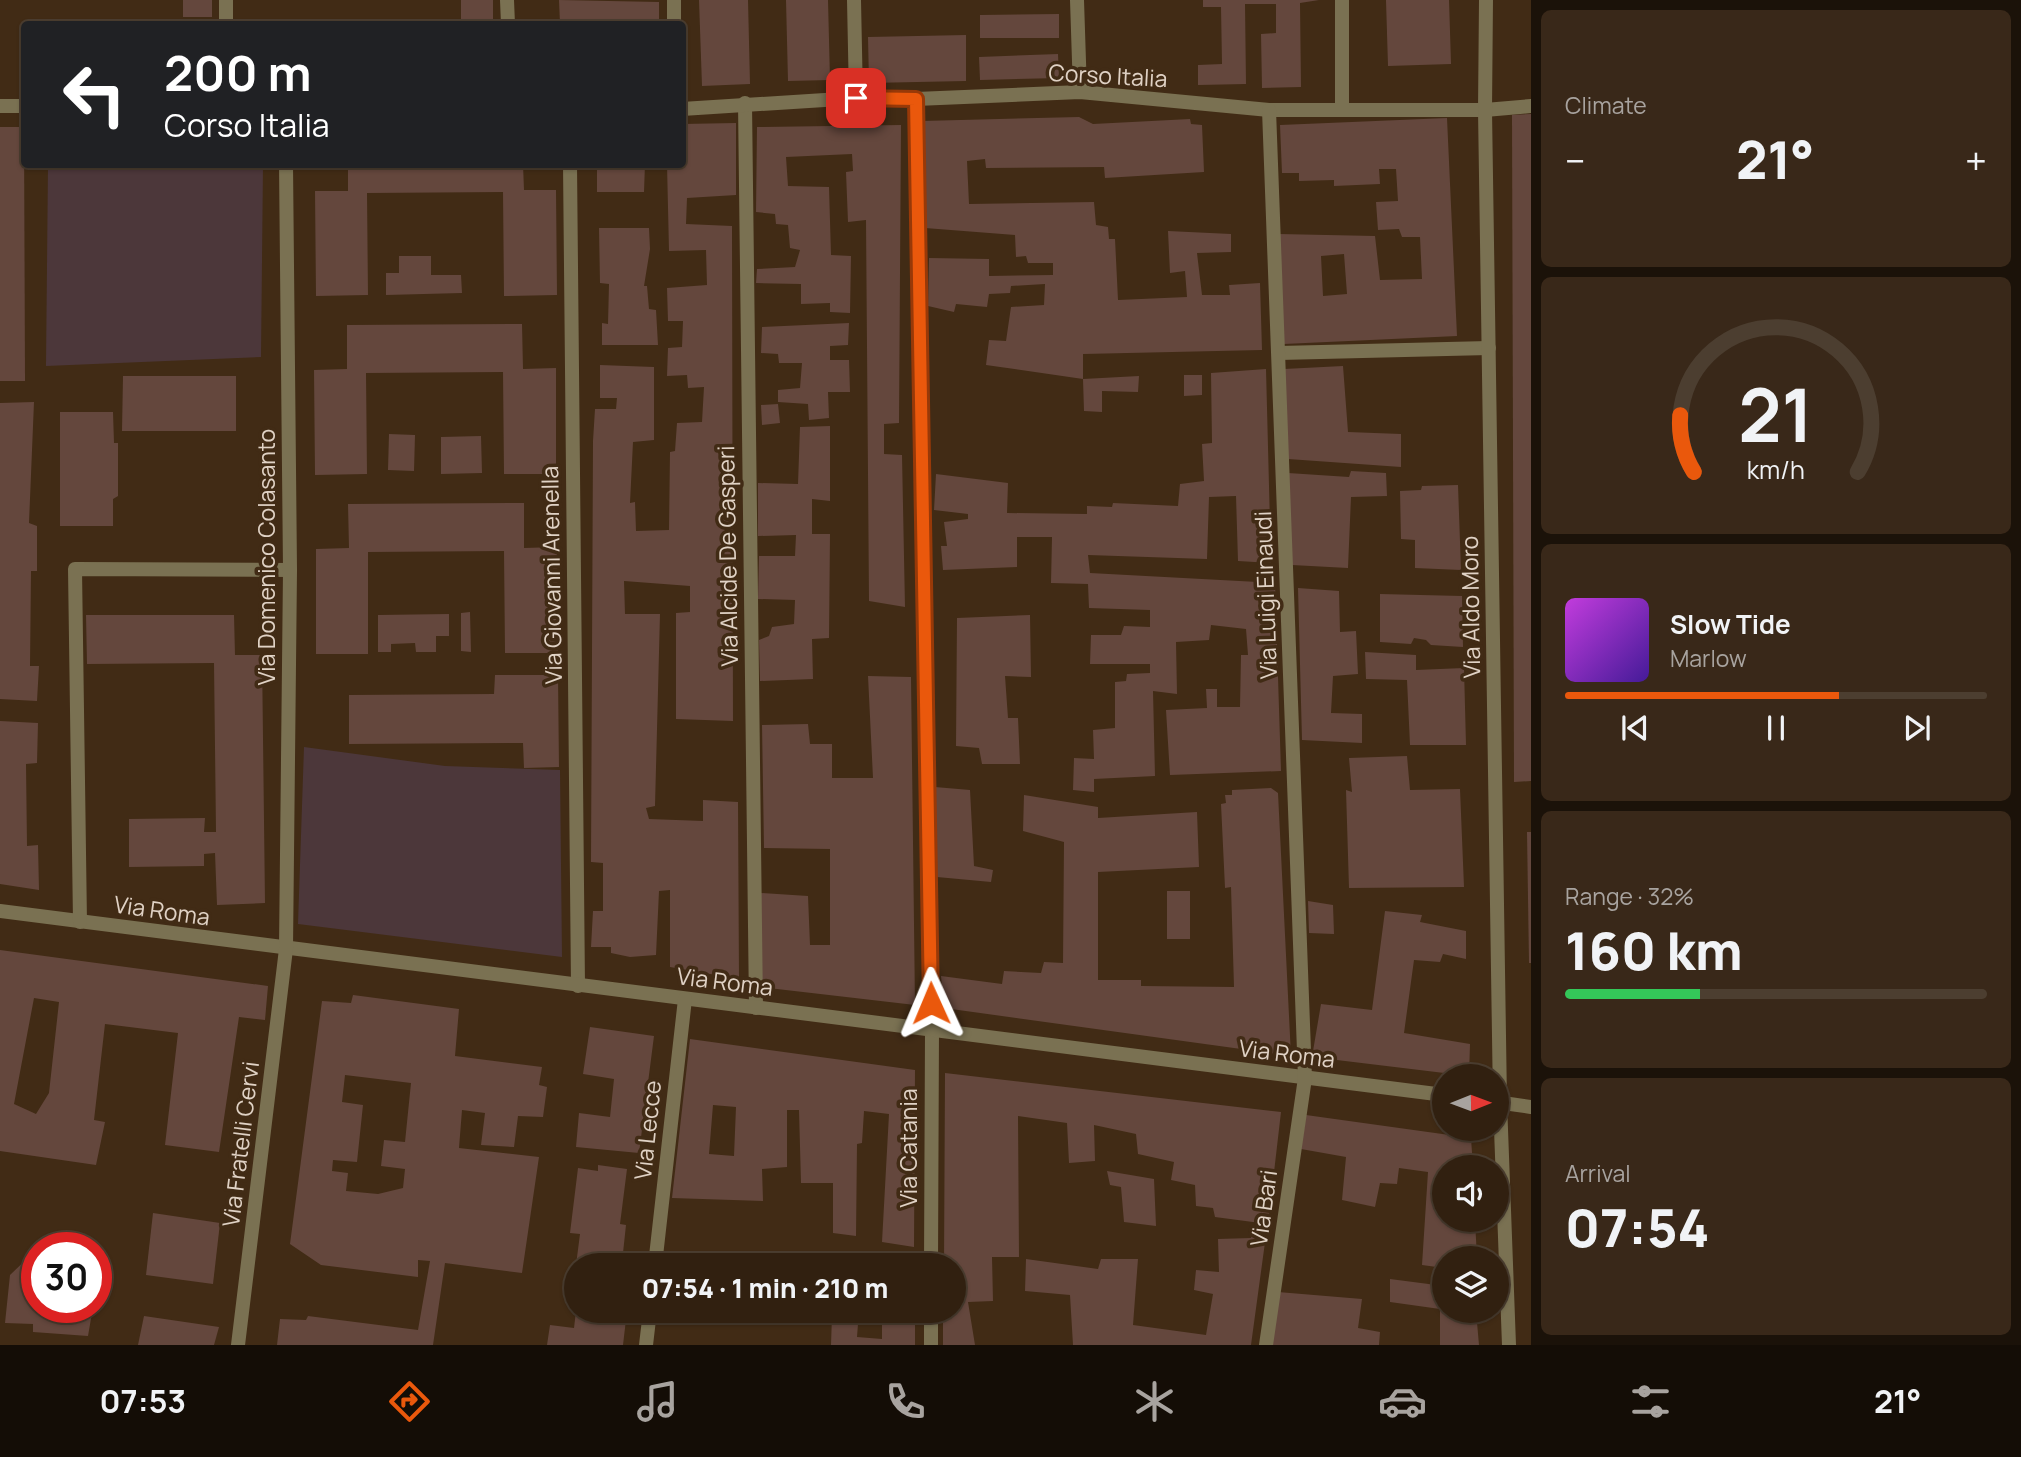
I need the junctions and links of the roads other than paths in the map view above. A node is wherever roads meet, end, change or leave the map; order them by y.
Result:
1 (226, 0) edge
2 (507, 0) edge
3 (674, 0) edge
4 (854, 0) edge
5 (1077, 0) edge
6 (1342, 0) edge
7 (1486, 0) edge
8 (226, 21) edge
9 (508, 21) edge
10 (674, 21) edge
11 (1080, 92) junction
12 (856, 98) junction
13 (916, 99) junction
14 (745, 103) junction
15 (0, 106) edge
16 (21, 106) edge
17 (1531, 106) edge
18 (686, 109) edge
19 (1269, 110) junction
20 (1342, 110) junction
21 (1485, 110) junction
22 (286, 168) edge
23 (570, 168) edge
24 (1489, 348) junction
25 (1279, 353) junction
26 (290, 570) junction
27 (0, 911) edge
28 (79, 922) junction
29 (286, 949) junction
30 (578, 986) junction
31 (685, 999) junction
32 (756, 1008) junction
33 (932, 1030) junction
34 (1498, 1064) edge
35 (1305, 1078) junction
36 (1432, 1094) edge
37 (1509, 1104) edge
38 (1531, 1107) edge
39 (1500, 1141) edge
40 (656, 1253) edge
41 (931, 1253) edge
42 (649, 1323) edge
43 (931, 1323) edge
44 (238, 1345) edge
45 (646, 1345) edge
46 (930, 1345) edge
47 (1266, 1345) edge
48 (1509, 1345) edge

1 - 8 street
2 - 9 street
3 - 10 street
4 - 12 street
5 - 11 street
6 - 20 street
7 - 21 street, Via Aldo Moro
11 - 13 street, Corso Italia
11 - 19 street, Corso Italia
12 - 13 street, Corso Italia
12 - 14 street, Corso Italia
13 - 33 street, Via Catania
14 - 18 street, Corso Italia
14 - 32 street, Via Alcide De Gasperi
15 - 16 street
17 - 21 street, Corso Italia
19 - 20 street, Corso Italia
19 - 25 street, Via Luigi Einaudi
20 - 21 street, Corso Italia
21 - 24 street, Via Aldo Moro
22 - 26 street, Via Domenico Colasanto
23 - 30 street, Via Giovanni Arenella
24 - 25 street
24 - 34 street, Via Aldo Moro
25 - 35 street, Via Luigi Einaudi
26 - 28 street
26 - 29 street, Via Domenico Colasanto
27 - 28 street, Via Roma
28 - 29 street, Via Roma
29 - 30 street, Via Roma
29 - 44 street, Via Fratelli Cervi
30 - 31 street, Via Roma
31 - 32 street, Via Roma
31 - 40 street, Via Lecce
32 - 33 street, Via Roma
33 - 35 street, Via Roma
33 - 41 street, Via Catania
35 - 36 street, Via Roma
35 - 47 street, Via Bari
37 - 38 street
39 - 48 street, Via Aldo Moro
42 - 45 street
43 - 46 street

